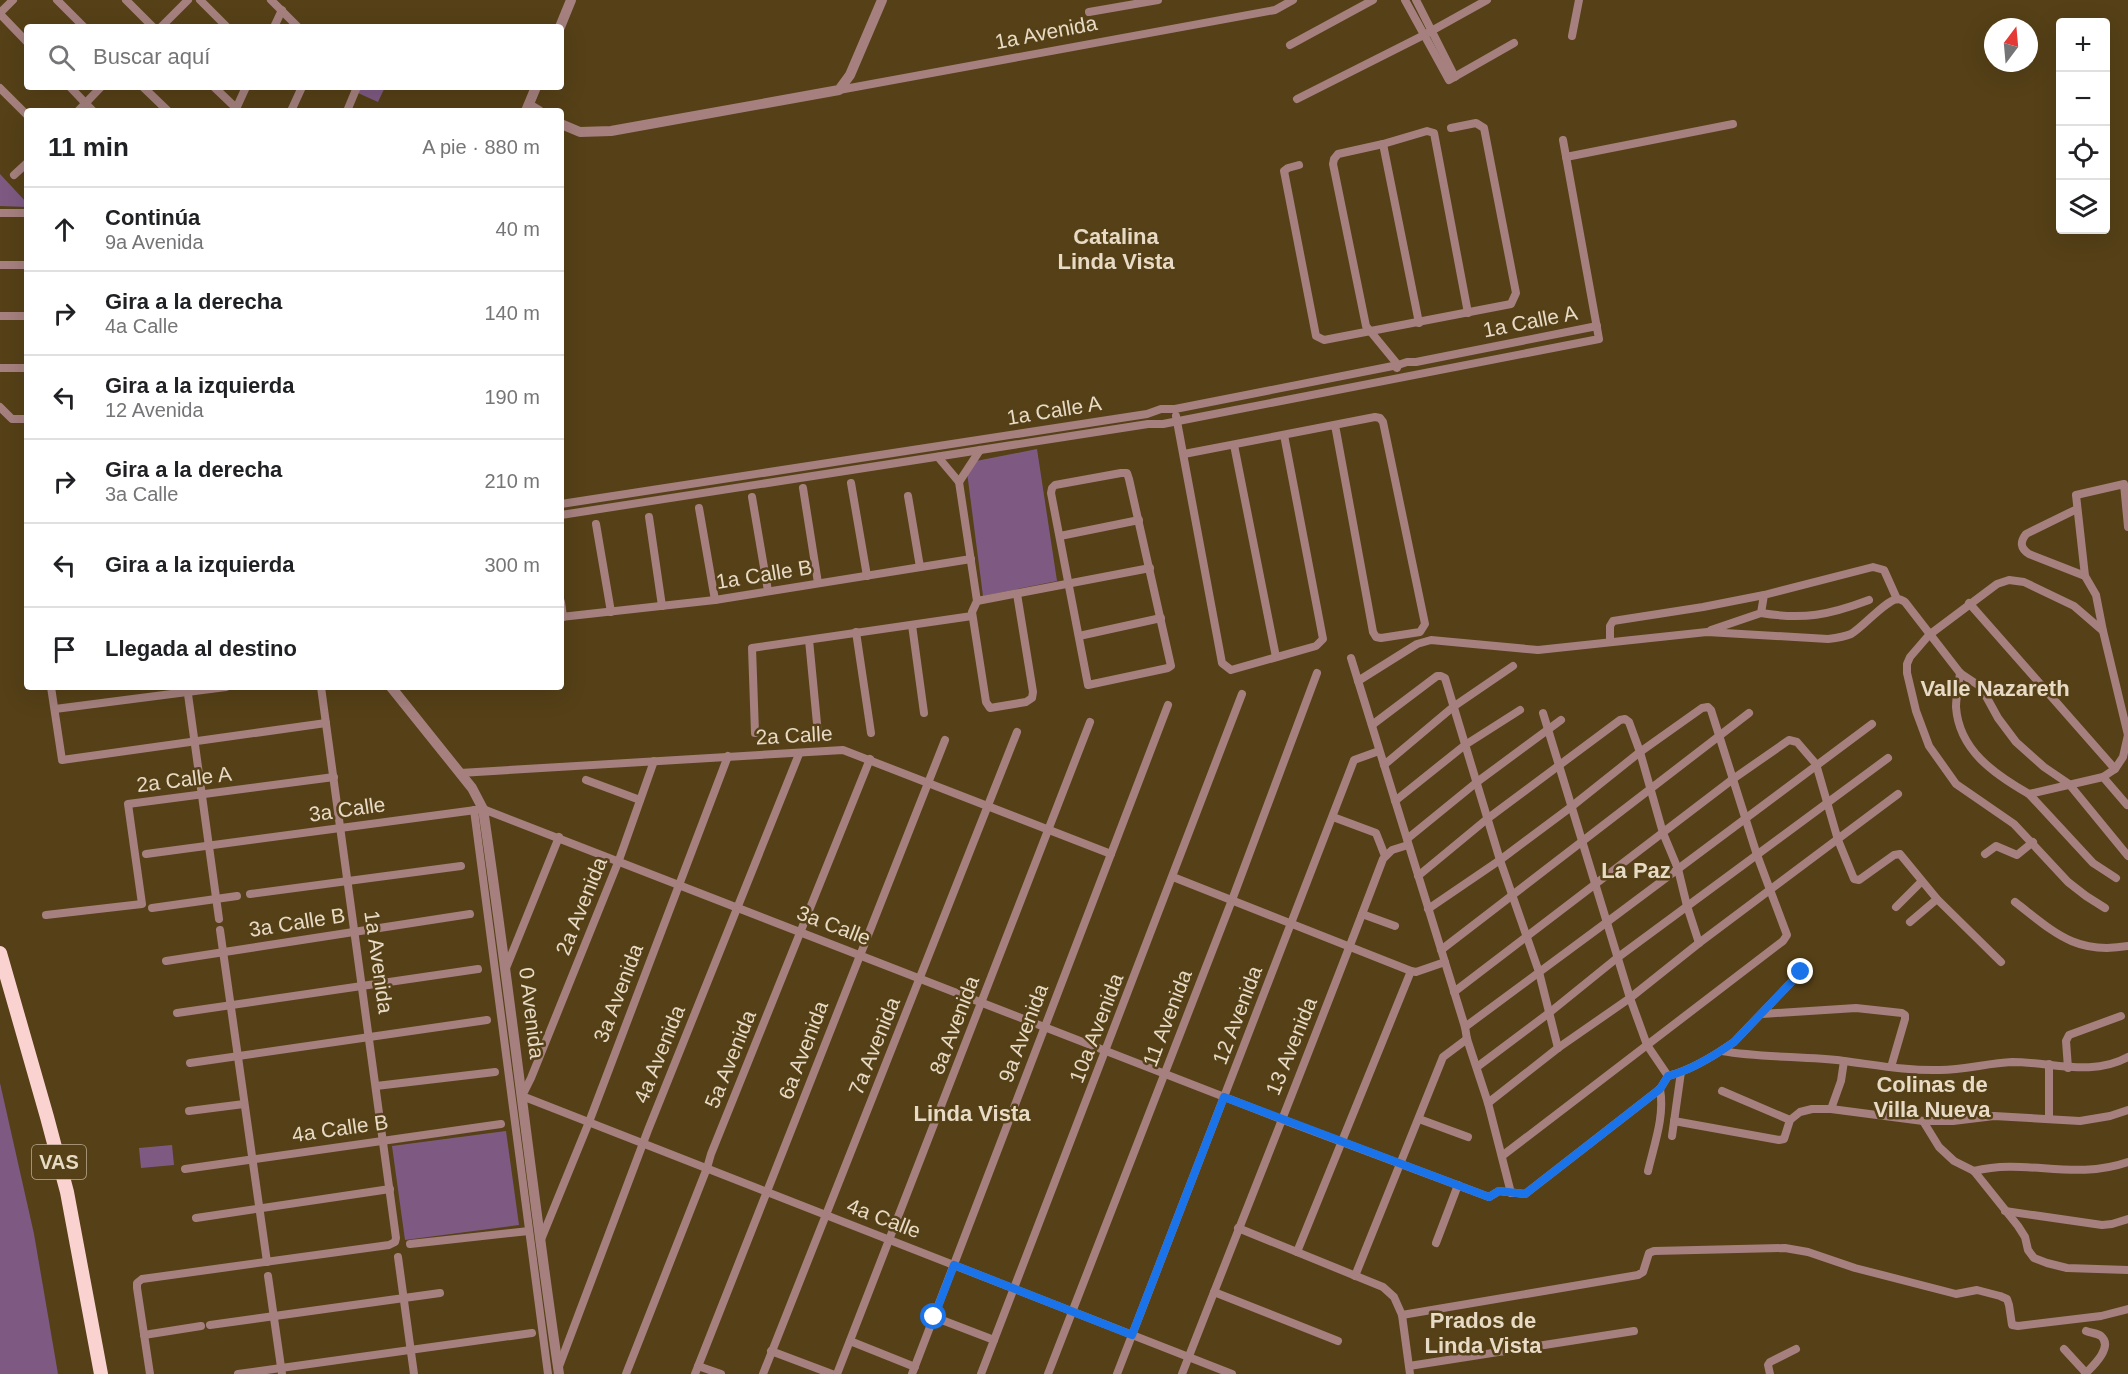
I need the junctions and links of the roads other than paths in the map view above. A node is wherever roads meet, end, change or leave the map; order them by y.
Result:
1 (14, 0) edge
2 (57, 0) edge
3 (126, 0) edge
4 (188, 0) edge
5 (200, 0) edge
6 (272, 0) edge
7 (572, 0) edge
8 (882, 0) edge
9 (1153, 0) edge
10 (1293, 0) edge
11 (1373, 0) edge
12 (1406, 0) edge
13 (1416, 0) edge
14 (1487, 0) edge
15 (1579, 0) edge
16 (1111, 4) edge
17 (282, 10) junction
18 (1089, 12) dead end
19 (0, 14) edge
20 (81, 24) edge
21 (150, 24) edge
22 (164, 24) edge
23 (224, 24) edge
24 (275, 24) edge
25 (295, 24) edge
26 (561, 24) edge
27 (1428, 33) junction
28 (1572, 36) dead end
29 (24, 39) edge
30 (1514, 43) dead end
31 (1290, 45) dead end
32 (0, 88) edge
33 (73, 90) edge
34 (98, 90) edge
35 (146, 90) edge
36 (217, 90) edge
37 (245, 90) edge
38 (301, 90) edge
39 (356, 90) edge
40 (535, 90) edge
41 (839, 90) junction
42 (1297, 99) dead end
43 (85, 103) junction
44 (81, 108) edge
45 (90, 108) edge
46 (165, 108) edge
47 (233, 108) edge
48 (236, 108) edge
49 (292, 108) edge
50 (348, 108) edge
51 (527, 108) edge
52 (24, 112) edge
53 (1733, 124) dead end
54 (564, 125) edge
55 (1451, 128) dead end
56 (1563, 140) dead end
57 (1383, 144) junction
58 (1566, 158) junction
59 (1299, 165) dead end
60 (24, 166) edge
61 (14, 175) dead end
62 (0, 213) edge
63 (24, 213) edge
64 (0, 265) edge
65 (24, 265) edge
66 (1468, 313) junction
67 (0, 316) edge
68 (24, 316) edge
69 (1419, 323) junction
70 (1597, 326) junction
71 (1372, 332) junction
72 (1416, 362) junction
73 (1398, 365) junction
74 (0, 368) edge
75 (24, 368) edge
76 (1418, 374) junction
77 (1400, 377) junction
78 (0, 407) edge
79 (1175, 409) junction
80 (24, 419) edge
81 (1177, 420) junction
82 (1096, 421) junction
83 (1335, 425) junction
84 (1098, 432) junction
85 (1284, 435) junction
86 (1234, 445) junction
87 (980, 450) junction
88 (1184, 454) junction
89 (938, 457) junction
90 (959, 482) junction
91 (851, 483) dead end
92 (2126, 483) edge
93 (803, 488) dead end
94 (908, 496) dead end
95 (752, 497) dead end
96 (564, 504) edge
97 (699, 508) dead end
98 (2078, 509) junction
99 (564, 515) edge
100 (648, 517) dead end
101 (1138, 520) junction
102 (596, 524) dead end
103 (2128, 527) edge
104 (1060, 536) junction
105 (971, 560) junction
106 (920, 567) junction
107 (1150, 568) junction
108 (867, 576) junction
109 (2085, 576) junction
110 (818, 584) junction
111 (1069, 585) junction
112 (768, 591) junction
113 (1017, 594) junction
114 (1764, 595) junction
115 (1897, 599) junction
116 (715, 600) junction
117 (1869, 600) dead end
118 (977, 601) junction
119 (1969, 603) junction
120 (662, 606) junction
121 (611, 612) junction
122 (1761, 613) junction
123 (972, 616) junction
124 (564, 617) edge
125 (1161, 618) junction
126 (912, 625) junction
127 (2103, 631) junction
128 (856, 632) junction
129 (1707, 632) junction
130 (1929, 635) junction
131 (1080, 636) junction
132 (809, 640) junction
133 (1610, 641) junction
134 (1276, 657) junction
135 (1351, 658) dead end
136 (1513, 666) dead end
137 (1317, 673) dead end
138 (1960, 673) junction
139 (1358, 681) junction
140 (52, 690) edge
141 (180, 690) edge
142 (187, 690) edge
143 (321, 690) edge
144 (393, 690) edge
145 (1242, 694) dead end
146 (1168, 705) dead end
147 (1453, 707) junction
148 (55, 709) junction
149 (1520, 710) dead end
150 (924, 713) dead end
151 (1542, 713) dead end
152 (1749, 713) dead end
153 (1561, 720) dead end
154 (1090, 722) dead end
155 (326, 723) junction
156 (1872, 724) dead end
157 (1372, 725) junction
158 (1548, 730) junction
159 (1017, 732) dead end
160 (754, 733) dead end
161 (871, 733) dead end
162 (818, 734) dead end
163 (2128, 736) edge
164 (1719, 737) junction
165 (945, 740) dead end
166 (194, 741) junction
167 (1465, 745) junction
168 (1380, 751) junction
169 (1640, 752) junction
170 (799, 754) junction
171 (728, 756) junction
172 (1888, 758) dead end
173 (870, 759) junction
174 (654, 761) junction
175 (1816, 764) junction
176 (1384, 765) junction
177 (1559, 767) junction
178 (2115, 769) junction
179 (460, 773) junction
180 (334, 777) junction
181 (2103, 777) junction
182 (1733, 779) junction
183 (586, 780) dead end
184 (928, 782) junction
185 (1477, 782) junction
186 (2069, 784) junction
187 (1649, 789) junction
188 (1898, 794) dead end
189 (2029, 794) junction
190 (202, 795) junction
191 (640, 800) junction
192 (1395, 801) junction
193 (1827, 802) junction
194 (988, 805) junction
195 (2127, 805) edge
196 (1571, 807) junction
197 (479, 809) junction
198 (1333, 817) junction
199 (1745, 818) junction
200 (1487, 819) junction
201 (341, 828) junction
202 (1048, 829) junction
203 (1663, 833) junction
204 (559, 837) junction
205 (1838, 840) junction
206 (1582, 841) junction
207 (1407, 842) junction
208 (2033, 842) junction
209 (208, 845) junction
210 (146, 854) dead end
211 (1111, 854) junction
212 (1985, 854) dead end
213 (1757, 855) junction
214 (1385, 856) junction
215 (2128, 856) edge
216 (619, 860) junction
217 (1500, 860) junction
218 (461, 866) dead end
219 (1678, 869) junction
220 (1418, 876) junction
221 (1173, 877) junction
222 (2116, 878) dead end
223 (348, 881) junction
224 (1921, 882) junction
225 (678, 884) junction
226 (1594, 884) junction
227 (1770, 891) junction
228 (250, 894) dead end
229 (1512, 895) junction
230 (237, 896) dead end
231 (216, 899) junction
232 (1937, 899) junction
233 (1232, 900) junction
234 (2015, 902) dead end
235 (1687, 906) junction
236 (737, 907) junction
237 (1896, 907) dead end
238 (152, 908) dead end
239 (2105, 908) dead end
240 (1428, 909) junction
241 (470, 914) dead end
242 (1362, 914) junction
243 (46, 915) dead end
244 (219, 919) dead end
245 (1607, 922) junction
246 (1910, 922) dead end
247 (1292, 924) junction
248 (1395, 926) dead end
249 (220, 930) dead end
250 (355, 932) junction
251 (801, 932) junction
252 (1527, 934) junction
253 (1699, 943) junction
254 (2128, 946) edge
255 (1351, 947) junction
256 (1441, 950) junction
257 (223, 952) junction
258 (0, 953) edge
259 (860, 955) junction
260 (1617, 958) junction
261 (166, 961) dead end
262 (1445, 962) junction
263 (2001, 962) dead end
264 (506, 968) junction
265 (478, 969) dead end
266 (1412, 970) junction
267 (1539, 972) junction
268 (1801, 972) dead end
269 (921, 978) junction
270 (0, 981) edge
271 (362, 986) junction
272 (1454, 992) junction
273 (1630, 998) junction
274 (982, 1002) junction
275 (231, 1005) junction
276 (177, 1013) dead end
277 (1549, 1013) junction
278 (1762, 1014) junction
279 (2121, 1016) dead end
280 (487, 1020) dead end
281 (1465, 1026) junction
282 (1045, 1027) junction
283 (369, 1037) junction
284 (1467, 1039) junction
285 (1647, 1045) junction
286 (1558, 1048) junction
287 (1106, 1051) junction
288 (1722, 1051) junction
289 (238, 1056) junction
290 (2128, 1057) edge
291 (1844, 1061) junction
292 (190, 1063) dead end
293 (2049, 1064) junction
294 (1477, 1067) junction
295 (1891, 1067) junction
296 (2068, 1068) junction
297 (495, 1072) dead end
298 (1681, 1072) junction
299 (1165, 1073) junction
300 (1668, 1076) junction
301 (376, 1086) junction
302 (1660, 1089) junction
303 (1722, 1091) dead end
304 (522, 1096) junction
305 (1224, 1097) junction
306 (1488, 1103) junction
307 (244, 1104) junction
308 (1831, 1109) junction
309 (2128, 1110) edge
310 (189, 1112) dead end
311 (1281, 1119) junction
312 (1419, 1119) junction
313 (2049, 1119) junction
314 (1790, 1120) junction
315 (1674, 1121) junction
316 (1923, 1121) junction
317 (589, 1122) junction
318 (501, 1124) dead end
319 (1672, 1136) dead end
320 (1468, 1137) dead end
321 (383, 1140) junction
322 (1341, 1141) junction
323 (644, 1144) junction
324 (1502, 1156) junction
325 (252, 1159) junction
326 (2128, 1162) edge
327 (1401, 1164) junction
328 (708, 1168) junction
329 (185, 1169) dead end
330 (1648, 1171) dead end
331 (1974, 1171) junction
332 (1458, 1185) junction
333 (390, 1190) junction
334 (767, 1192) junction
335 (1511, 1193) junction
336 (259, 1209) junction
337 (2005, 1211) junction
338 (826, 1215) junction
339 (196, 1218) dead end
340 (2128, 1219) edge
341 (1239, 1228) junction
342 (529, 1231) junction
343 (890, 1240) junction
344 (540, 1242) junction
345 (1436, 1243) dead end
346 (410, 1244) dead end
347 (1297, 1252) junction
348 (398, 1257) dead end
349 (267, 1262) junction
350 (954, 1265) junction
351 (2128, 1270) edge
352 (268, 1276) dead end
353 (1355, 1276) junction
354 (1015, 1289) junction
355 (1214, 1292) junction
356 (440, 1293) dead end
357 (404, 1298) junction
358 (2128, 1309) edge
359 (1073, 1312) junction
360 (1402, 1314) junction
361 (274, 1316) junction
362 (934, 1317) junction
363 (1634, 1331) dead end
364 (2086, 1331) dead end
365 (532, 1333) dead end
366 (144, 1335) junction
367 (1132, 1335) junction
368 (994, 1340) junction
369 (850, 1341) junction
370 (1338, 1341) dead end
371 (2064, 1349) dead end
372 (411, 1350) junction
373 (1796, 1350) dead end
374 (771, 1351) junction
375 (1189, 1357) junction
376 (697, 1370) edge
377 (913, 1370) edge
378 (1409, 1370) edge
379 (281, 1371) edge
380 (555, 1372) edge
381 (93, 1374) edge
382 (101, 1374) edge
383 (150, 1374) edge
384 (238, 1374) edge
385 (414, 1374) edge
386 (626, 1374) edge
387 (721, 1374) edge
388 (763, 1374) edge
389 (832, 1374) edge
390 (837, 1374) edge
391 (981, 1374) edge
392 (1048, 1374) edge
393 (1116, 1374) edge
394 (1182, 1374) edge
395 (1232, 1374) edge
396 (1770, 1374) edge
397 (2085, 1374) edge

1 - 19 street
2 - 20 street
3 - 21 street
4 - 22 street
5 - 23 street
6 - 17 street
7 - 26 street
8 - 41 street
9 - 16 street
10 - 41 street, 1a Avenida
11 - 31 street
12 - 27 street
13 - 27 street
14 - 27 street
15 - 28 street
16 - 18 street
17 - 24 street
17 - 25 street
19 - 29 street
27 - 30 street
27 - 42 street
32 - 52 street
33 - 43 street
34 - 43 street
35 - 46 street
36 - 47 street
37 - 48 street
38 - 49 street
39 - 50 street
40 - 51 street
41 - 54 street, 1a Avenida
43 - 44 street
43 - 45 street
53 - 58 street
55 - 66 street
56 - 58 street
57 - 66 street
57 - 69 street
57 - 71 street
58 - 70 street
59 - 71 street
60 - 61 street
62 - 63 street
64 - 65 street
66 - 69 street
67 - 68 street
69 - 71 street
70 - 72 street, 1a Calle A
70 - 76 street, 1a Calle A
71 - 73 street
72 - 73 street, 1a Calle A
72 - 76 street
73 - 77 street
73 - 79 street, 1a Calle A
74 - 75 street
76 - 77 street, 1a Calle A
77 - 81 street, 1a Calle A
78 - 80 street
79 - 81 street
79 - 82 street, 1a Calle A
81 - 84 street, 1a Calle A
81 - 88 street
82 - 84 street
82 - 96 street, 1a Calle A
83 - 83 street
83 - 85 street
84 - 87 street, 1a Calle A
85 - 86 street
85 - 134 street
86 - 88 street
86 - 134 street
87 - 89 street, 1a Calle A
87 - 90 street
88 - 134 street
89 - 90 street
89 - 99 street, 1a Calle A
90 - 105 street
91 - 108 street
92 - 98 street
92 - 103 street
93 - 110 street
94 - 106 street
95 - 112 street
97 - 116 street
98 - 109 street
98 - 109 street
100 - 120 street
101 - 104 street
101 - 104 street
101 - 107 street
102 - 121 street
104 - 111 street
105 - 106 street, 1a Calle B
105 - 118 street
106 - 108 street, 1a Calle B
107 - 111 street
107 - 125 street
108 - 110 street, 1a Calle B
109 - 127 street
110 - 112 street, 1a Calle B
111 - 113 street
111 - 131 street
112 - 116 street, 1a Calle B
113 - 118 street
113 - 123 street
114 - 115 street
114 - 122 street
114 - 133 street
115 - 129 street
115 - 130 street
116 - 120 street, 1a Calle B
117 - 122 street
118 - 123 street
119 - 127 street
119 - 130 street
119 - 178 street
120 - 121 street, 1a Calle B
121 - 124 street, 1a Calle B
122 - 129 street
123 - 126 street
125 - 131 street
125 - 131 street
126 - 128 street
126 - 150 street
127 - 163 street
128 - 132 street
128 - 161 street
129 - 133 street
130 - 138 street
130 - 208 street
132 - 160 street
132 - 162 street
133 - 139 street
135 - 139 street
136 - 147 street
137 - 233 street, 11 Avenida
138 - 186 street
138 - 189 street
139 - 157 street
140 - 148 street
141 - 148 street
142 - 166 street
143 - 155 street, 1a Avenida
144 - 179 street, 0 Avenida
145 - 221 street, 10a Avenida
146 - 211 street, 9a Avenida
147 - 157 street
147 - 167 street
147 - 176 street
148 - 166 street
149 - 167 street
151 - 158 street
152 - 164 street
153 - 158 street
154 - 202 street, 8a Avenida
155 - 166 street
155 - 180 street, 1a Avenida
156 - 175 street
157 - 168 street
158 - 177 street
158 - 185 street
159 - 194 street, 7a Avenida
163 - 178 street
164 - 169 street
164 - 182 street
164 - 187 street
165 - 184 street, 6a Avenida
166 - 190 street
167 - 185 street
167 - 192 street
168 - 176 street
168 - 198 street, 12 Avenida
169 - 177 street
169 - 187 street
169 - 196 street
170 - 171 street, 2a Calle
170 - 173 street, 2a Calle
170 - 236 street, 4a Avenida
171 - 174 street, 2a Calle
171 - 225 street, 3a Avenida
172 - 193 street
173 - 184 street, 2a Calle
173 - 251 street, 5a Avenida
174 - 179 street, 2a Calle
174 - 191 street, 2a Avenida
175 - 182 street
175 - 193 street
175 - 199 street
176 - 192 street
177 - 196 street
177 - 200 street
178 - 181 street
179 - 197 street, 0 Avenida
180 - 190 street, 2a Calle A
180 - 201 street, 1a Avenida
181 - 186 street
181 - 195 street
182 - 199 street
182 - 203 street
183 - 191 street
184 - 194 street, 2a Calle
184 - 259 street, 6a Avenida
185 - 200 street
185 - 207 street
186 - 189 street
186 - 215 street
187 - 203 street
187 - 206 street
188 - 205 street
189 - 222 street
190 - 209 street
190 - 243 street, 2a Calle A
191 - 216 street, 2a Avenida
192 - 207 street
193 - 205 street
193 - 213 street
194 - 202 street, 2a Calle
194 - 269 street, 7a Avenida
196 - 206 street
196 - 217 street
197 - 201 street, 3a Calle
197 - 204 street, 3a Calle
197 - 264 street, 0 Avenida
197 - 342 street, 0 Avenida
198 - 214 street
198 - 247 street, 12 Avenida
199 - 213 street
199 - 219 street
200 - 217 street
200 - 220 street
201 - 209 street, 3a Calle
201 - 223 street, 1a Avenida
202 - 211 street, 2a Calle
202 - 274 street, 8a Avenida
203 - 219 street
203 - 226 street
204 - 216 street, 3a Calle
204 - 264 street
205 - 224 street
205 - 227 street
206 - 226 street
206 - 229 street
207 - 214 street
207 - 220 street
208 - 212 street
208 - 239 street
209 - 210 street, 3a Calle
209 - 231 street
211 - 282 street, 9a Avenida
213 - 227 street
213 - 235 street
214 - 242 street, 13 Avenida
216 - 225 street, 3a Calle
216 - 304 street, 2a Avenida
217 - 229 street
217 - 240 street
218 - 223 street
219 - 235 street
219 - 245 street
220 - 240 street
221 - 233 street
221 - 287 street, 10a Avenida
223 - 228 street
223 - 250 street, 1a Avenida
224 - 232 street
224 - 237 street
225 - 236 street, 3a Calle
225 - 317 street, 3a Avenida
226 - 245 street
226 - 252 street
227 - 253 street
227 - 285 street
229 - 252 street
229 - 256 street
230 - 231 street
231 - 238 street
231 - 244 street
232 - 246 street
232 - 263 street
233 - 247 street
233 - 299 street, 11 Avenida
234 - 254 street
235 - 253 street
235 - 260 street
236 - 251 street, 3a Calle
236 - 323 street, 4a Avenida
240 - 256 street
241 - 250 street, 3a Calle B
242 - 248 street
242 - 255 street, 13 Avenida
245 - 260 street
245 - 267 street
247 - 255 street
247 - 305 street, 12 Avenida
249 - 257 street
250 - 257 street, 3a Calle B
250 - 271 street, 1a Avenida
251 - 259 street, 3a Calle
251 - 328 street, 5a Avenida
252 - 267 street
252 - 272 street
253 - 273 street
255 - 266 street
255 - 311 street, 13 Avenida
256 - 262 street
257 - 261 street, 3a Calle B
257 - 275 street
258 - 382 highway, VAS
259 - 269 street, 3a Calle
259 - 334 street, 6a Avenida
260 - 273 street
260 - 277 street
262 - 266 street
262 - 272 street
264 - 304 street, 0 Avenida
265 - 271 street
266 - 322 street
267 - 277 street
267 - 281 street
268 - 278 street
269 - 274 street, 3a Calle
269 - 338 street, 7a Avenida
270 - 381 highway, VAS
271 - 275 street
271 - 283 street, 1a Avenida
272 - 281 street
273 - 285 street
273 - 286 street
274 - 282 street, 3a Calle
274 - 343 street, 8a Avenida
275 - 276 street
275 - 289 street
277 - 286 street
277 - 294 street
278 - 288 street
278 - 295 street
279 - 296 street
280 - 283 street
281 - 284 street
282 - 287 street, 3a Calle
282 - 350 street, 9a Avenida
283 - 289 street
283 - 301 street, 1a Avenida
284 - 294 street
284 - 312 street
285 - 300 street
285 - 324 street
286 - 306 street
287 - 299 street, 3a Calle
287 - 354 street, 10a Avenida
288 - 291 street
288 - 298 street
289 - 292 street
289 - 307 street
290 - 296 street
291 - 295 street
291 - 308 street
293 - 295 street
293 - 296 street
293 - 313 street
294 - 306 street
297 - 301 street
298 - 300 street
298 - 315 street
299 - 305 street, 3a Calle
299 - 359 street, 11 Avenida
300 - 302 street
301 - 321 street, 1a Avenida
302 - 330 street
302 - 335 street
303 - 314 street
304 - 317 street, 4a Calle
304 - 344 street, 0 Avenida
305 - 311 street, 3a Calle
305 - 367 street, 12 Avenida
306 - 324 street
307 - 310 street
307 - 325 street
308 - 314 street
308 - 316 street
309 - 313 street
311 - 322 street, 3a Calle
311 - 341 street, 13 Avenida
312 - 320 street
312 - 327 street
313 - 316 street
314 - 315 street
315 - 319 street
316 - 331 street
317 - 323 street, 4a Calle
317 - 344 street, 3a Avenida
318 - 321 street, 4a Calle B
321 - 325 street, 4a Calle B
321 - 333 street, 1a Avenida
322 - 327 street, 3a Calle
322 - 347 street
323 - 328 street, 4a Calle
323 - 380 street, 4a Avenida
324 - 335 street
325 - 329 street, 4a Calle B
325 - 336 street
326 - 331 street
327 - 332 street, 3a Calle
327 - 353 street
328 - 334 street, 4a Calle
328 - 386 street, 5a Avenida
331 - 337 street
332 - 335 street, 3a Calle
332 - 345 street
333 - 336 street
333 - 349 street, 1a Avenida
334 - 338 street, 4a Calle
334 - 376 street, 6a Avenida
336 - 339 street
336 - 349 street
337 - 340 street
337 - 351 street
338 - 343 street, 4a Calle
338 - 374 street, 7a Avenida
341 - 347 street
341 - 355 street, 13 Avenida
342 - 346 street
342 - 380 street, 0 Avenida
343 - 350 street, 4a Calle
343 - 369 street, 8a Avenida
344 - 380 street, 0 Avenida
347 - 353 street
348 - 357 street
349 - 366 street
350 - 354 street, 4a Calle
350 - 362 street, 9a Avenida
352 - 361 street
353 - 360 street
354 - 359 street, 4a Calle
354 - 368 street, 10a Avenida
355 - 370 street
355 - 375 street, 13 Avenida
356 - 357 street
357 - 361 street
357 - 372 street
358 - 360 street
359 - 367 street, 4a Calle
359 - 392 street, 11 Avenida
360 - 378 street
361 - 366 street
361 - 379 street
362 - 368 street
362 - 377 street, 9a Avenida
363 - 378 street
364 - 397 street
365 - 372 street
366 - 383 street
367 - 375 street, 4a Calle
367 - 393 street, 12 Avenida
368 - 391 street, 10a Avenida
369 - 377 street
369 - 390 street, 8a Avenida
371 - 397 street
372 - 379 street
372 - 385 street
373 - 396 street
374 - 388 street, 7a Avenida
374 - 389 street
375 - 394 street, 13 Avenida
375 - 395 street, 4a Calle
376 - 387 street
379 - 384 street

